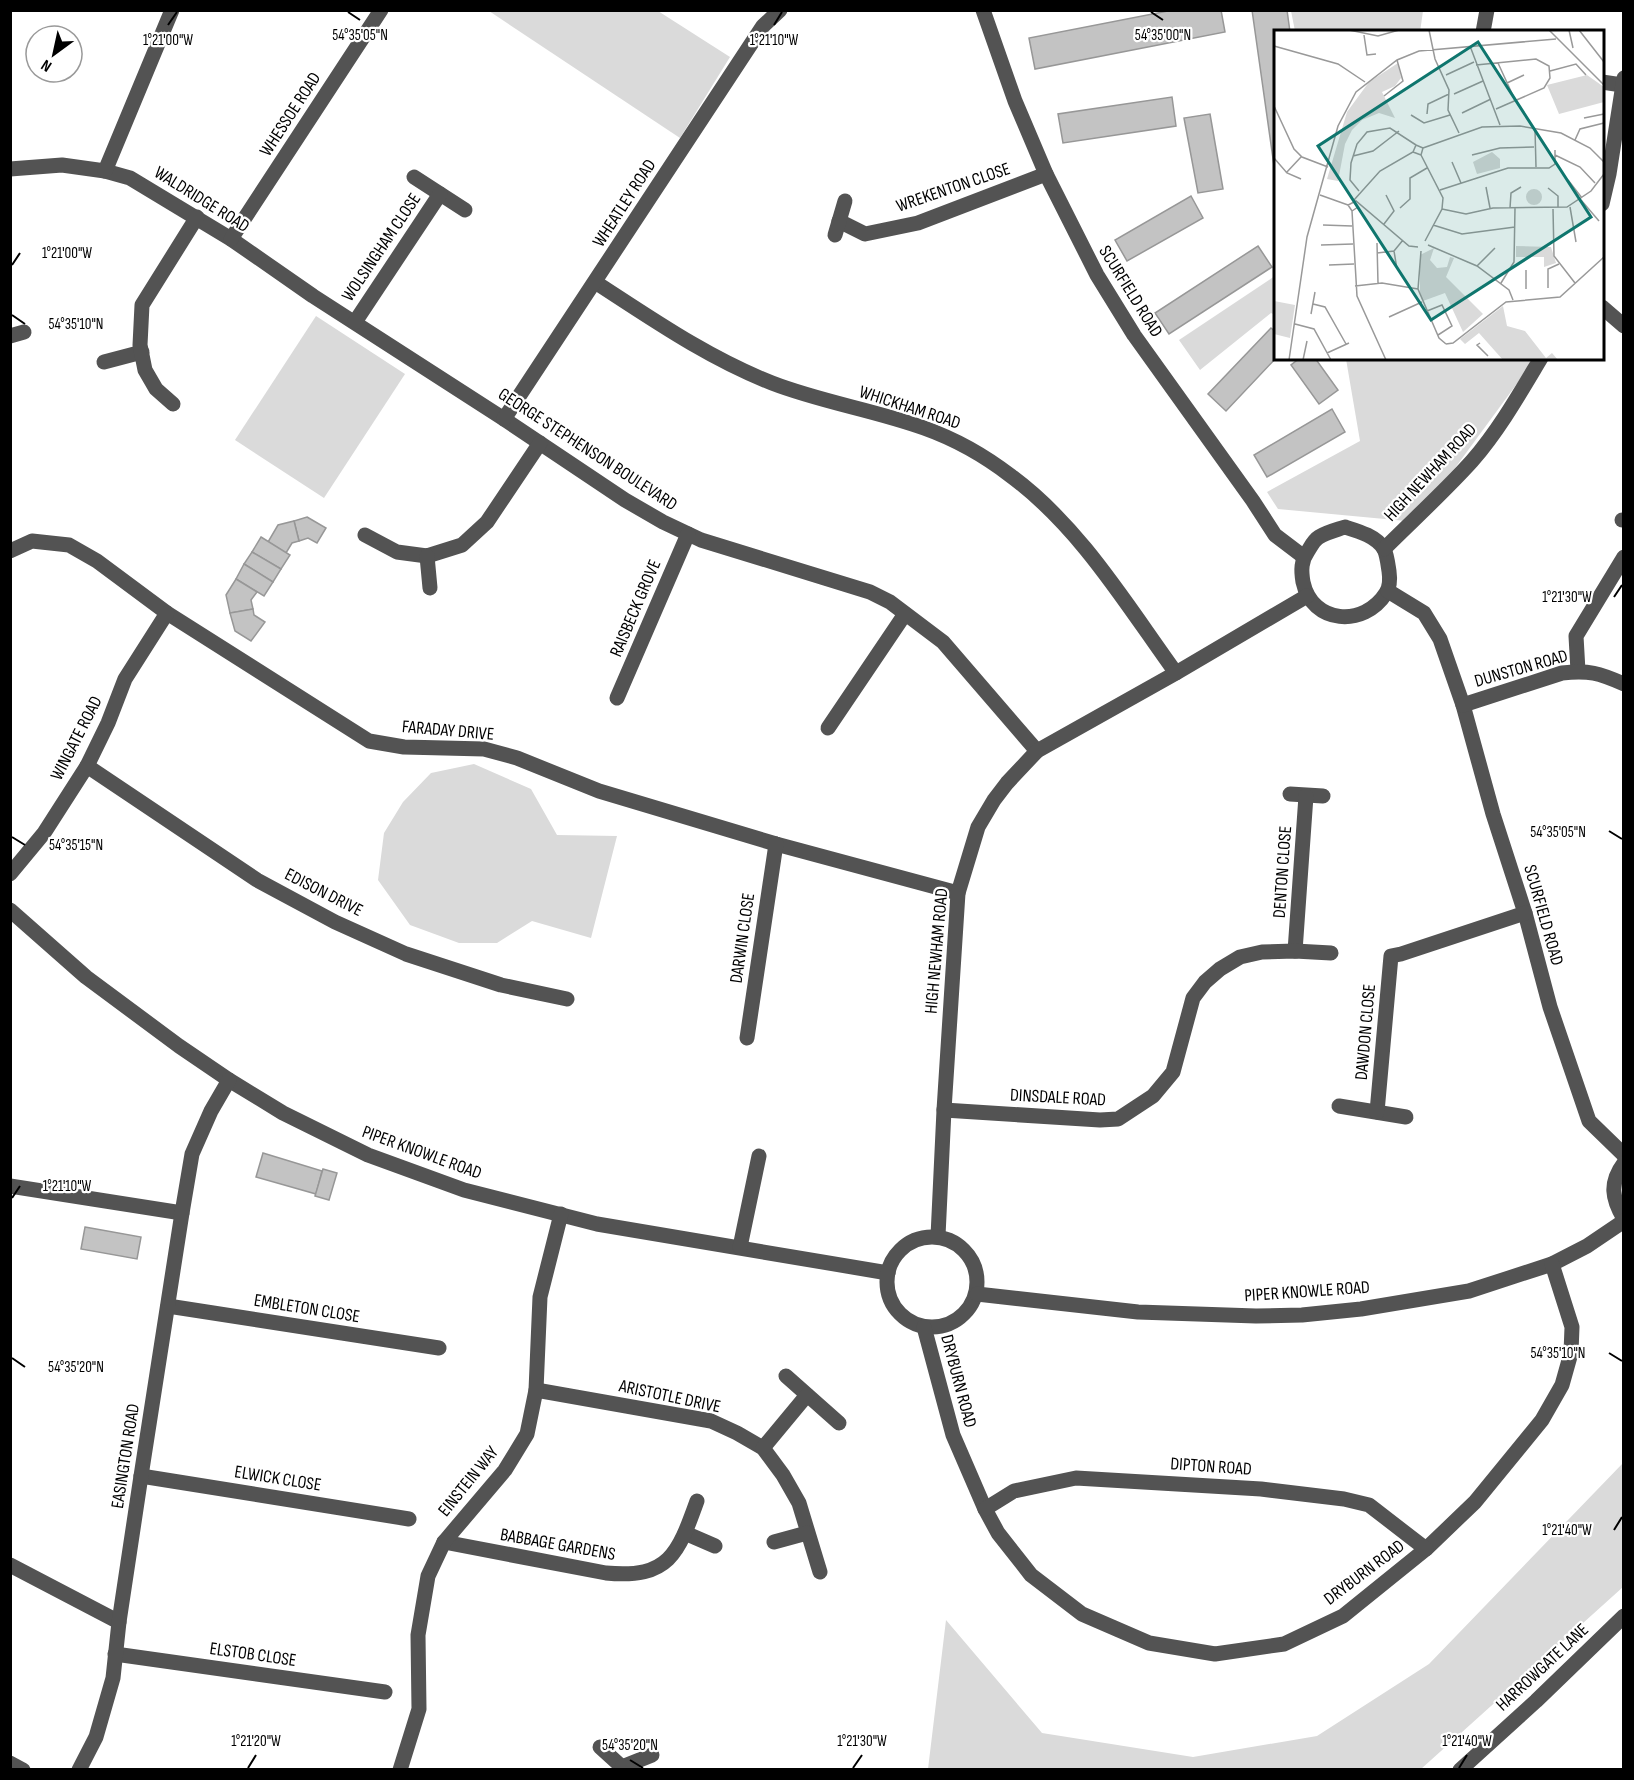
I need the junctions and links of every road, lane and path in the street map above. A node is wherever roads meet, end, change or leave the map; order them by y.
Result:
1 (172, 10) edge
2 (381, 10) edge
3 (780, 10) edge
4 (983, 10) edge
5 (1486, 10) edge
6 (1483, 30) edge
7 (1604, 82) edge
8 (1623, 82) edge
9 (10, 169) edge
10 (105, 171) junction
11 (1046, 174) junction
12 (1616, 176) edge
13 (414, 177) dead end
14 (440, 194) junction
15 (1604, 200) edge
16 (845, 201) dead end
17 (465, 210) dead end
18 (196, 217) junction
19 (231, 239) junction
20 (595, 282) junction
21 (1604, 309) edge
22 (355, 322) junction
23 (1623, 326) edge
24 (141, 352) junction
25 (1540, 360) edge
26 (104, 362) dead end
27 (173, 404) dead end
28 (504, 419) junction
29 (540, 443) junction
30 (688, 534) junction
31 (365, 535) dead end
32 (1384, 549) junction
33 (10, 551) edge
34 (427, 556) junction
35 (1304, 557) junction
36 (1623, 557) edge
37 (429, 588) dead end
38 (1388, 591) junction
39 (1307, 596) junction
40 (167, 613) junction
41 (905, 614) junction
42 (1578, 671) junction
43 (1176, 673) junction
44 (1623, 684) edge
45 (617, 698) dead end
46 (1462, 705) junction
47 (828, 728) dead end
48 (1037, 751) junction
49 (87, 766) junction
50 (1290, 794) dead end
51 (1306, 796) junction
52 (1323, 796) dead end
53 (776, 844) junction
54 (10, 874) edge
55 (958, 893) junction
56 (10, 910) edge
57 (1524, 914) junction
58 (1295, 951) junction
59 (1331, 953) dead end
60 (567, 999) dead end
61 (747, 1038) dead end
62 (229, 1080) junction
63 (1339, 1106) dead end
64 (944, 1110) junction
65 (1377, 1112) junction
66 (1406, 1117) dead end
67 (1623, 1155) edge
68 (759, 1156) dead end
69 (1623, 1163) edge
70 (10, 1186) edge
71 (182, 1213) junction
72 (561, 1214) junction
73 (1623, 1220) edge
74 (938, 1236) junction
75 (740, 1247) junction
76 (1552, 1264) junction
77 (888, 1272) junction
78 (976, 1294) junction
79 (168, 1306) junction
80 (924, 1327) junction
81 (439, 1348) dead end
82 (786, 1376) dead end
83 (536, 1390) junction
84 (807, 1395) junction
85 (839, 1423) dead end
86 (763, 1448) junction
87 (141, 1476) junction
88 (697, 1501) dead end
89 (985, 1509) junction
90 (409, 1519) dead end
91 (686, 1533) junction
92 (807, 1533) junction
93 (444, 1542) junction
94 (774, 1542) dead end
95 (715, 1546) dead end
96 (1426, 1549) junction
97 (10, 1565) edge
98 (820, 1572) dead end
99 (1623, 1616) edge
100 (119, 1622) junction
101 (115, 1654) junction
102 (385, 1692) dead end
103 (600, 1747) dead end
104 (652, 1755) dead end
105 (10, 1763) edge
106 (622, 1768) edge
107 (23, 1770) edge
108 (80, 1770) edge
109 (400, 1770) edge
110 (1460, 1770) edge

1 - 10 street
2 - 19 street, WHESSOE ROAD
3 - 20 street, WHEATLEY ROAD
4 - 11 street, SCURFIELD ROAD
5 - 6 street
7 - 8 street
8 - 12 street
9 - 10 street, WALDRIDGE ROAD
10 - 18 street, WALDRIDGE ROAD
11 - 16 street, WREKENTON CLOSE
11 - 35 street, SCURFIELD ROAD
12 - 15 street
13 - 14 street, WOLSINGHAM CLOSE
14 - 17 street, WOLSINGHAM CLOSE
14 - 22 street, WOLSINGHAM CLOSE
18 - 19 street, WALDRIDGE ROAD
18 - 24 street
19 - 22 street, WALDRIDGE ROAD
20 - 28 street, WHEATLEY ROAD
20 - 43 street, WHICKHAM ROAD
21 - 23 street
22 - 28 street, GEORGE STEPHENSON BOULEVARD
24 - 26 street
24 - 27 street
25 - 32 street, HIGH NEWHAM ROAD
28 - 29 street, GEORGE STEPHENSON BOULEVARD
29 - 30 street, GEORGE STEPHENSON BOULEVARD
29 - 34 street
30 - 41 street, GEORGE STEPHENSON BOULEVARD
30 - 45 street, RAISBECK GROVE
31 - 34 street
32 - 35 street
32 - 38 street
33 - 40 street, FARADAY DRIVE
34 - 37 street
35 - 39 street
36 - 42 street
38 - 39 street
38 - 46 street, SCURFIELD ROAD
39 - 43 street, HIGH NEWHAM ROAD
40 - 49 street, WINGATE ROAD
40 - 53 street, FARADAY DRIVE
41 - 47 street
41 - 48 street, GEORGE STEPHENSON BOULEVARD
42 - 44 street, DUNSTON ROAD
42 - 46 street, DUNSTON ROAD
43 - 48 street, HIGH NEWHAM ROAD
46 - 57 street, SCURFIELD ROAD
48 - 55 street, HIGH NEWHAM ROAD
49 - 54 street, WINGATE ROAD
49 - 60 street, EDISON DRIVE
50 - 51 street
51 - 52 street
51 - 58 street, DENTON CLOSE
53 - 55 street, FARADAY DRIVE
53 - 61 street, DARWIN CLOSE
55 - 64 street, HIGH NEWHAM ROAD
56 - 62 street, PIPER KNOWLE ROAD
57 - 65 street, DAWDON CLOSE
57 - 67 street, SCURFIELD ROAD
58 - 59 street, DINSDALE ROAD
58 - 64 street, DINSDALE ROAD
62 - 71 street, EASINGTON ROAD
62 - 72 street, PIPER KNOWLE ROAD
63 - 65 street
64 - 74 street, HIGH NEWHAM ROAD
65 - 66 street
68 - 75 street
69 - 73 street
70 - 71 street
71 - 79 street, EASINGTON ROAD
72 - 75 street, PIPER KNOWLE ROAD
72 - 83 street, EINSTEIN WAY
73 - 76 street, PIPER KNOWLE ROAD
74 - 77 street
74 - 78 street
75 - 77 street, PIPER KNOWLE ROAD
76 - 78 street, PIPER KNOWLE ROAD
76 - 96 street, DRYBURN ROAD
77 - 80 street
78 - 80 street
79 - 81 street, EMBLETON CLOSE
79 - 87 street, EASINGTON ROAD
80 - 89 street, DRYBURN ROAD
82 - 84 street
83 - 86 street, ARISTOTLE DRIVE
83 - 93 street, EINSTEIN WAY
84 - 85 street
84 - 86 street
86 - 92 street, ARISTOTLE DRIVE
87 - 90 street, ELWICK CLOSE
87 - 100 street, EASINGTON ROAD
88 - 91 street, BABBAGE GARDENS
89 - 96 street, DIPTON ROAD
89 - 96 street, DRYBURN ROAD
91 - 93 street, BABBAGE GARDENS
91 - 95 street
92 - 94 street
92 - 98 street, ARISTOTLE DRIVE
93 - 109 street, EINSTEIN WAY
97 - 100 street
99 - 110 street, HARROWGATE LANE
100 - 101 street, EASINGTON ROAD
101 - 102 street, ELSTOB CLOSE
101 - 108 street, EASINGTON ROAD
103 - 106 street
104 - 106 street
105 - 107 street

